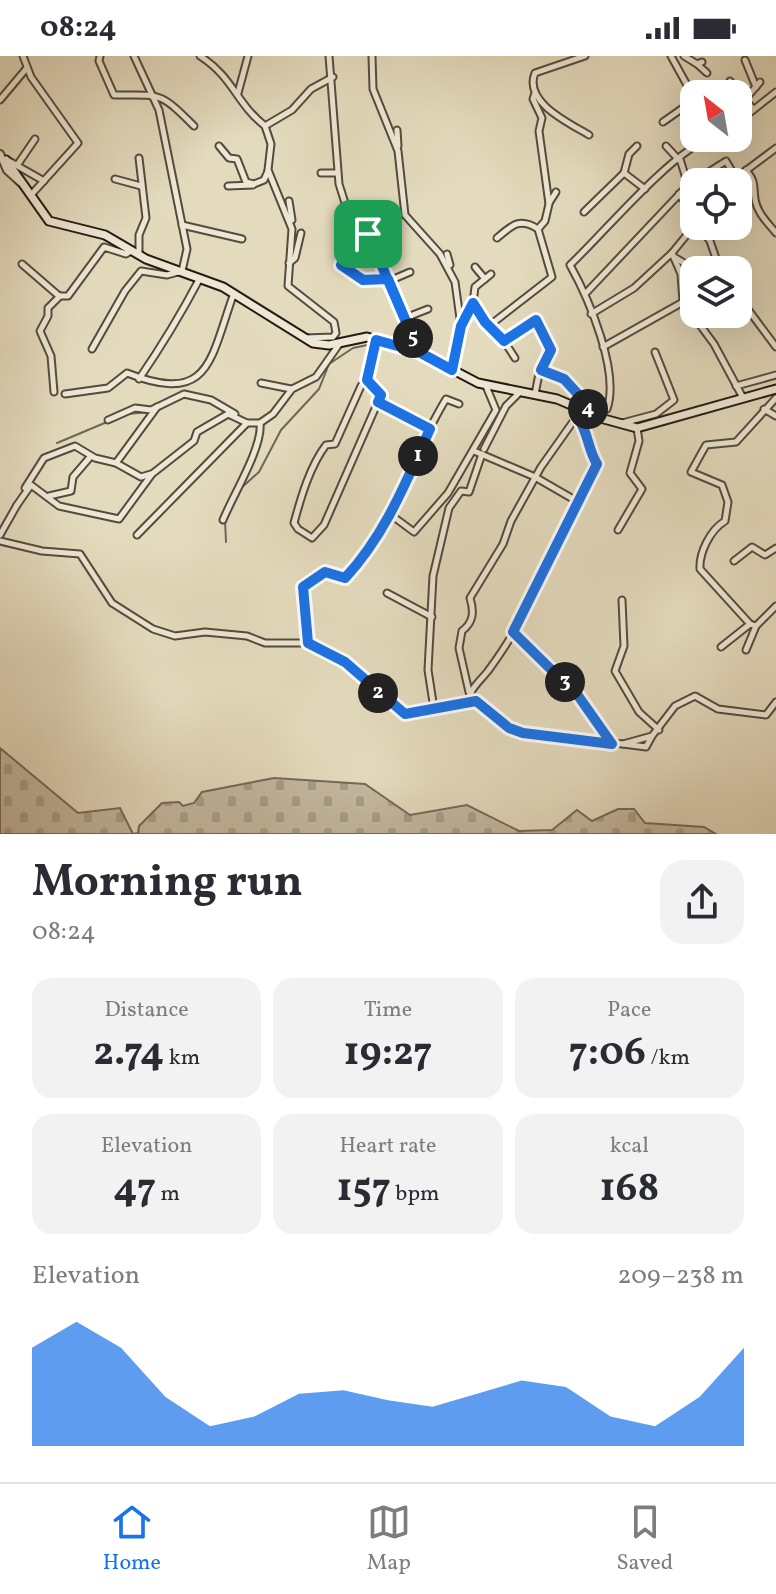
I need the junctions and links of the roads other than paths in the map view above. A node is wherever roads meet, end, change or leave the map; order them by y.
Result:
1 (23, 56) edge
2 (100, 56) edge
3 (134, 56) edge
4 (200, 56) edge
5 (248, 56) edge
6 (329, 56) edge
7 (372, 56) edge
8 (585, 56) edge
9 (671, 56) edge
10 (684, 56) edge
11 (745, 60) dead end
12 (26, 69) junction
13 (707, 73) dead end
14 (333, 77) junction
15 (684, 80) edge
16 (752, 92) edge
17 (776, 92) edge
18 (535, 93) junction
19 (152, 94) junction
20 (237, 96) junction
21 (0, 100) edge
22 (753, 109) edge
23 (680, 110) edge
24 (663, 122) dead end
25 (194, 126) dead end
26 (265, 126) junction
27 (397, 130) dead end
28 (589, 135) dead end
29 (35, 139) dead end
30 (219, 146) dead end
31 (637, 146) dead end
32 (666, 146) dead end
33 (776, 148) edge
34 (398, 151) junction
35 (686, 152) edge
36 (139, 158) dead end
37 (680, 159) junction
38 (3, 163) edge
39 (18, 164) junction
40 (683, 168) edge
41 (715, 168) edge
42 (730, 168) edge
43 (749, 168) edge
44 (268, 170) junction
45 (321, 173) dead end
46 (337, 173) junction
47 (624, 173) junction
48 (752, 177) edge
49 (115, 179) dead end
50 (44, 181) junction
51 (254, 184) junction
52 (141, 186) junction
53 (228, 186) dead end
54 (407, 187) dead end
55 (645, 189) junction
56 (556, 192) dead end
57 (679, 194) edge
58 (30, 196) junction
59 (289, 201) dead end
60 (403, 202) junction
61 (549, 204) junction
62 (584, 212) dead end
63 (764, 219) junction
64 (182, 225) junction
65 (134, 226) dead end
66 (292, 229) junction
67 (538, 229) junction
68 (766, 230) dead end
69 (425, 232) dead end
70 (301, 233) dead end
71 (776, 233) edge
72 (368, 234) junction
73 (139, 235) junction
74 (345, 236) dead end
75 (497, 238) dead end
76 (242, 239) dead end
77 (684, 240) edge
78 (355, 242) junction
79 (429, 244) junction
80 (136, 252) junction
81 (447, 254) dead end
82 (672, 255) junction
83 (680, 260) edge
84 (22, 264) dead end
85 (288, 264) junction
86 (475, 267) dead end
87 (182, 271) junction
88 (410, 272) dead end
89 (680, 272) edge
90 (491, 274) dead end
91 (450, 275) junction
92 (200, 277) junction
93 (485, 279) junction
94 (388, 281) junction
95 (672, 284) dead end
96 (234, 292) junction
97 (586, 293) junction
98 (680, 293) edge
99 (60, 296) junction
100 (473, 303) junction
101 (680, 304) edge
102 (428, 309) dead end
103 (591, 314) junction
104 (752, 315) edge
105 (404, 319) junction
106 (461, 326) junction
107 (702, 328) edge
108 (493, 330) junction
109 (305, 339) junction
110 (376, 340) junction
111 (504, 341) junction
112 (340, 342) junction
113 (603, 347) junction
114 (776, 347) edge
115 (92, 349) dead end
116 (419, 352) junction
117 (655, 352) dead end
118 (515, 358) dead end
119 (452, 370) junction
120 (541, 370) junction
121 (776, 375) edge
122 (139, 379) junction
123 (367, 380) junction
124 (261, 383) dead end
125 (486, 386) junction
126 (736, 386) junction
127 (292, 389) junction
128 (776, 389) edge
129 (521, 391) junction
130 (54, 392) dead end
131 (65, 394) dead end
132 (535, 394) junction
133 (742, 396) junction
134 (776, 398) edge
135 (378, 402) junction
136 (459, 404) dead end
137 (158, 406) junction
138 (764, 409) junction
139 (584, 411) junction
140 (235, 415) junction
141 (776, 416) edge
142 (108, 420) dead end
143 (247, 423) junction
144 (260, 423) junction
145 (617, 424) junction
146 (637, 428) junction
147 (430, 429) junction
148 (474, 451) junction
149 (483, 452) junction
150 (91, 456) junction
151 (116, 463) junction
152 (152, 474) junction
153 (535, 477) junction
154 (49, 496) junction
155 (580, 503) junction
156 (17, 505) junction
157 (391, 515) junction
158 (223, 520) dead end
159 (618, 530) dead end
160 (137, 535) dead end
161 (0, 538) edge
162 (776, 548) edge
163 (734, 561) dead end
164 (387, 593) dead end
165 (622, 600) dead end
166 (776, 606) edge
167 (433, 617) junction
168 (753, 625) junction
169 (513, 632) junction
170 (308, 643) junction
171 (721, 647) dead end
172 (746, 650) dead end
173 (469, 692) junction
174 (776, 702) edge
175 (467, 703) junction
176 (434, 709) junction
177 (659, 730) junction
178 (612, 744) junction

1 - 12 street
2 - 19 street
3 - 19 street
4 - 20 street
5 - 20 street
6 - 14 street
7 - 34 street
8 - 18 street
9 - 15 street
10 - 13 street
11 - 16 street
12 - 21 street
12 - 50 street
14 - 26 street
14 - 46 street
17 - 22 street
18 - 28 street
18 - 61 street
19 - 25 street
19 - 64 street
20 - 26 street
23 - 24 street
26 - 44 street
27 - 34 street
29 - 39 street
30 - 51 street
31 - 47 street
32 - 37 street
33 - 43 street
34 - 60 street
35 - 37 street
36 - 52 street
37 - 40 street
37 - 55 street
38 - 39 street
38 - 58 main road
39 - 50 street
41 - 42 street
44 - 51 street
44 - 66 street
45 - 46 street
46 - 72 street
47 - 55 street
47 - 62 street
48 - 63 street
49 - 52 street
50 - 58 street
51 - 53 street
52 - 73 street
54 - 60 street
55 - 97 street
56 - 61 street
57 - 97 street
58 - 80 main road
59 - 66 street
60 - 79 street
61 - 67 street
63 - 68 street
63 - 71 street
64 - 76 street
64 - 87 street
65 - 73 street
66 - 85 street
67 - 75 street
67 - 108 street
69 - 79 street
70 - 85 street
72 - 78 street
72 - 94 street
73 - 80 street
74 - 78 street
77 - 82 street
78 - 94 street
79 - 91 street
80 - 87 main road
80 - 99 street
81 - 91 street
82 - 83 street
82 - 89 street
82 - 103 street
84 - 99 street
85 - 109 street
86 - 93 street
87 - 92 main road
87 - 115 street
88 - 94 street
90 - 93 street
91 - 106 street
92 - 96 main road
92 - 122 street
93 - 100 street
94 - 105 street
95 - 98 street
96 - 109 main road
96 - 122 street
97 - 103 street
99 - 130 street
100 - 106 street
100 - 108 street
101 - 113 street
102 - 105 street
103 - 113 street
104 - 114 street
105 - 116 street
106 - 119 street
107 - 126 street
108 - 111 street
109 - 112 main road
110 - 112 main road
110 - 116 main road
110 - 123 street
111 - 118 street
111 - 120 street
112 - 127 street
113 - 139 street
116 - 119 main road
117 - 145 street
119 - 125 main road
120 - 132 street
120 - 139 street
121 - 126 street
122 - 131 street
123 - 135 street
123 - 135 street
124 - 127 street
125 - 129 main road
125 - 148 street
126 - 133 street
127 - 144 street
128 - 133 main road
129 - 132 main road
129 - 149 street
132 - 139 main road
133 - 146 main road
134 - 138 street
135 - 147 street
136 - 147 street
137 - 140 street
137 - 142 street
137 - 151 street
138 - 141 street
138 - 168 street
139 - 145 main road
139 - 153 street
139 - 155 street
140 - 143 street
140 - 152 street
143 - 144 street
143 - 160 street
144 - 158 street
145 - 146 main road
146 - 159 street
147 - 157 street
148 - 149 street
148 - 157 street
149 - 153 street
149 - 167 street
150 - 151 street
150 - 154 street
150 - 156 street
151 - 152 street
152 - 154 street
153 - 155 street
153 - 173 street
154 - 156 street
155 - 169 street
156 - 161 street
157 - 170 street
161 - 170 street
162 - 163 street
164 - 167 street
165 - 177 street
166 - 168 street
167 - 176 street
168 - 171 street
168 - 172 street
169 - 173 street
169 - 178 street
170 - 176 street
173 - 175 street
174 - 177 street
175 - 176 street
175 - 178 street
177 - 178 street

